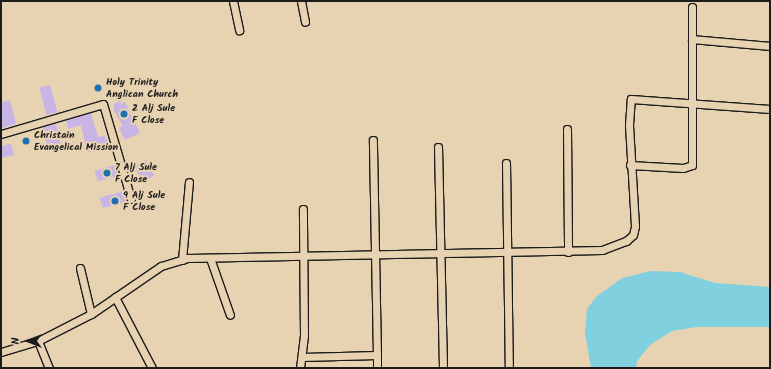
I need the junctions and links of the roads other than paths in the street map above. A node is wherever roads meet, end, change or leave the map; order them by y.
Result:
1 (233, 1) edge
2 (300, 1) edge
3 (692, 8) dead end
4 (305, 22) dead end
5 (238, 30) dead end
6 (692, 40) junction
7 (770, 46) edge
8 (694, 101) junction
9 (770, 109) edge
10 (567, 129) dead end
11 (1, 134) edge
12 (373, 140) dead end
13 (438, 147) dead end
14 (506, 163) dead end
15 (630, 165) junction
16 (189, 182) dead end
17 (131, 199) dead end
18 (303, 209) dead end
19 (568, 252) junction
20 (507, 254) junction
21 (376, 255) junction
22 (441, 255) junction
23 (303, 256) junction
24 (210, 258) junction
25 (182, 260) junction
26 (80, 268) dead end
27 (114, 297) junction
28 (91, 314) junction
29 (230, 315) dead end
30 (38, 341) junction
31 (1, 352) edge
32 (377, 355) junction
33 (302, 357) junction
34 (49, 368) edge
35 (152, 368) edge
36 (300, 368) edge
37 (377, 368) edge
38 (443, 368) edge
39 (509, 368) edge

1 - 5 street
2 - 4 street
3 - 6 street
6 - 7 street
6 - 8 street
8 - 9 street
8 - 15 street
8 - 15 street
10 - 19 street
11 - 17 street
12 - 21 street
13 - 22 street
14 - 20 street
15 - 19 street
16 - 25 street
18 - 23 street
19 - 20 street
20 - 22 street
20 - 39 street
21 - 22 street
21 - 23 street
21 - 32 street
22 - 38 street
23 - 24 street
23 - 33 street
24 - 25 street
24 - 29 street
25 - 27 street
26 - 28 street
27 - 28 street
27 - 35 street
28 - 30 street
30 - 31 street
30 - 34 street
32 - 33 street
32 - 37 street
33 - 36 street

